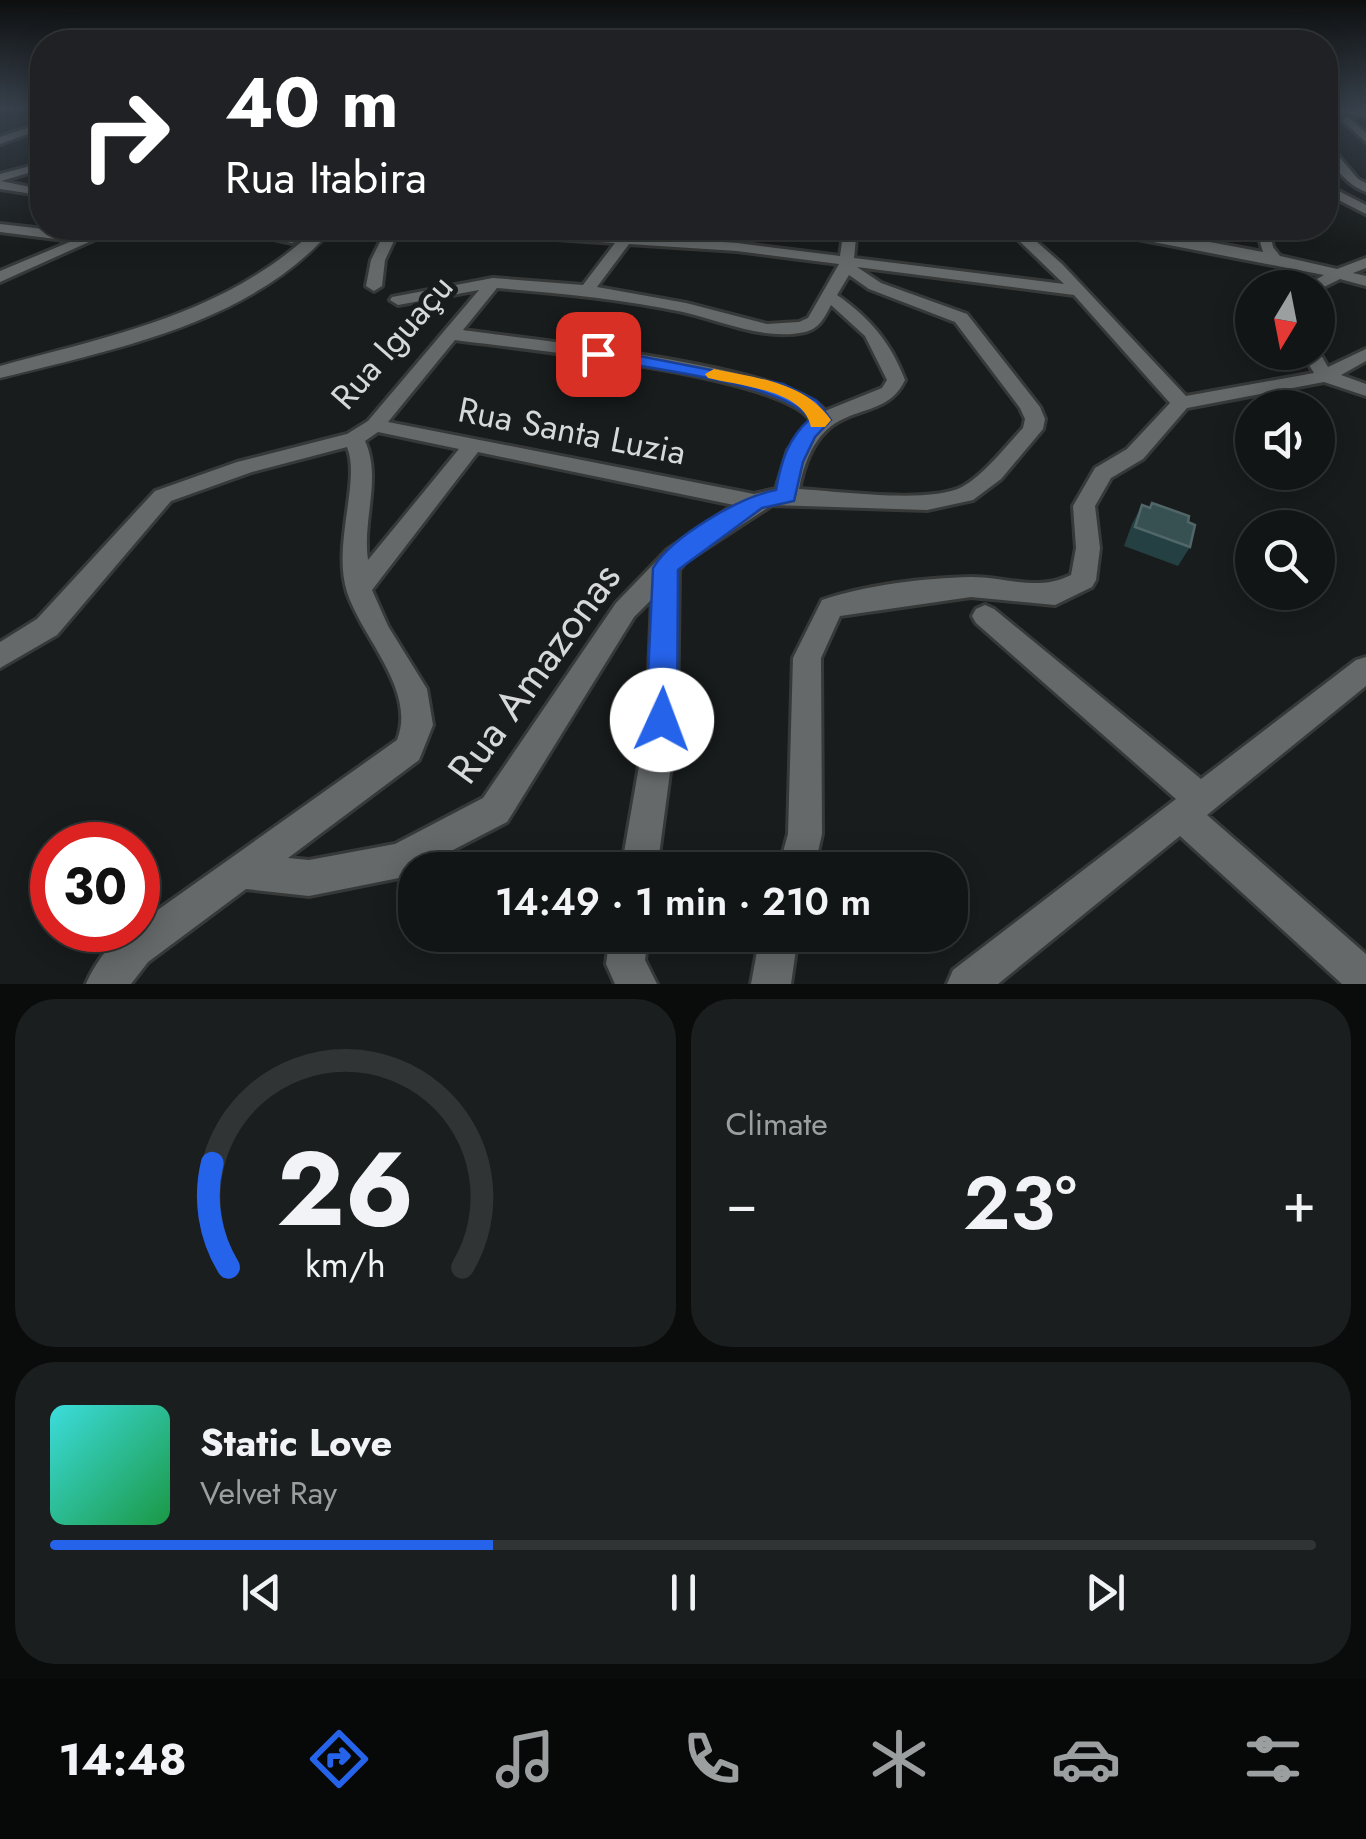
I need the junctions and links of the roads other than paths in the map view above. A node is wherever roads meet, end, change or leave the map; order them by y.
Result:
1 (1338, 161) edge
2 (30, 169) edge
3 (0, 178) edge
4 (0, 185) edge
5 (1366, 188) edge
6 (30, 191) edge
7 (1338, 195) edge
8 (1366, 210) edge
9 (30, 227) edge
10 (0, 228) edge
11 (81, 240) edge
12 (289, 240) edge
13 (311, 240) edge
14 (388, 240) edge
15 (625, 240) edge
16 (696, 240) edge
17 (751, 240) edge
18 (849, 240) edge
19 (1027, 240) edge
20 (1180, 240) edge
21 (1265, 240) edge
22 (761, 246) junction
23 (1275, 259) junction
24 (845, 262) junction
25 (1366, 262) edge
26 (1340, 272) junction
27 (1335, 274) edge
28 (0, 278) edge
29 (1366, 281) edge
30 (494, 283) junction
31 (374, 286) dead end
32 (587, 290) junction
33 (1074, 290) junction
34 (830, 297) junction
35 (398, 300) dead end
36 (452, 334) junction
37 (1366, 354) edge
38 (0, 360) edge
39 (1321, 370) edge
40 (0, 372) edge
41 (1325, 376) junction
42 (1366, 390) edge
43 (1181, 403) junction
44 (821, 420) junction
45 (365, 432) junction
46 (474, 444) junction
47 (786, 496) junction
48 (755, 502) junction
49 (666, 568) junction
50 (359, 589) junction
51 (985, 616) dead end
52 (0, 656) edge
53 (1366, 670) edge
54 (1191, 807) junction
55 (642, 852) edge
56 (801, 852) edge
57 (238, 871) junction
58 (627, 952) edge
59 (776, 952) edge
60 (1366, 980) edge
61 (106, 984) edge
62 (637, 984) edge
63 (771, 984) edge
64 (967, 984) edge

1 - 5 street
2 - 3 street
4 - 6 street
7 - 8 street
9 - 10 street
11 - 28 street
12 - 38 main road
13 - 40 main road
14 - 31 street
15 - 32 street
16 - 22 street
17 - 22 street
18 - 24 street, Rua Iguaçu
19 - 33 street
20 - 23 street
21 - 23 street
22 - 24 street
23 - 26 street
24 - 33 street
24 - 34 street, Rua Iguaçu
24 - 47 street
25 - 26 street
26 - 27 street
26 - 29 street
30 - 32 street, Rua Iguaçu
30 - 35 street
30 - 36 street, Rua Iguaçu
32 - 34 street, Rua Iguaçu
33 - 43 street
34 - 44 street
36 - 44 street
36 - 45 street, Rua Iguaçu
37 - 41 street
39 - 41 street
41 - 42 street
41 - 43 street
43 - 56 street
44 - 47 street
45 - 46 street, Rua Santa Luzia
45 - 50 street, Rua Iguaçu
45 - 52 street
46 - 48 street, Rua Santa Luzia
46 - 50 street
47 - 48 street
48 - 49 street, Rua Amazonas
49 - 55 street
49 - 57 street, Rua Amazonas
50 - 57 street, Rua Iguaçu
51 - 54 street
53 - 54 street
54 - 60 street
54 - 64 street
57 - 61 street, Rua Iguaçu
58 - 62 street
59 - 63 street

